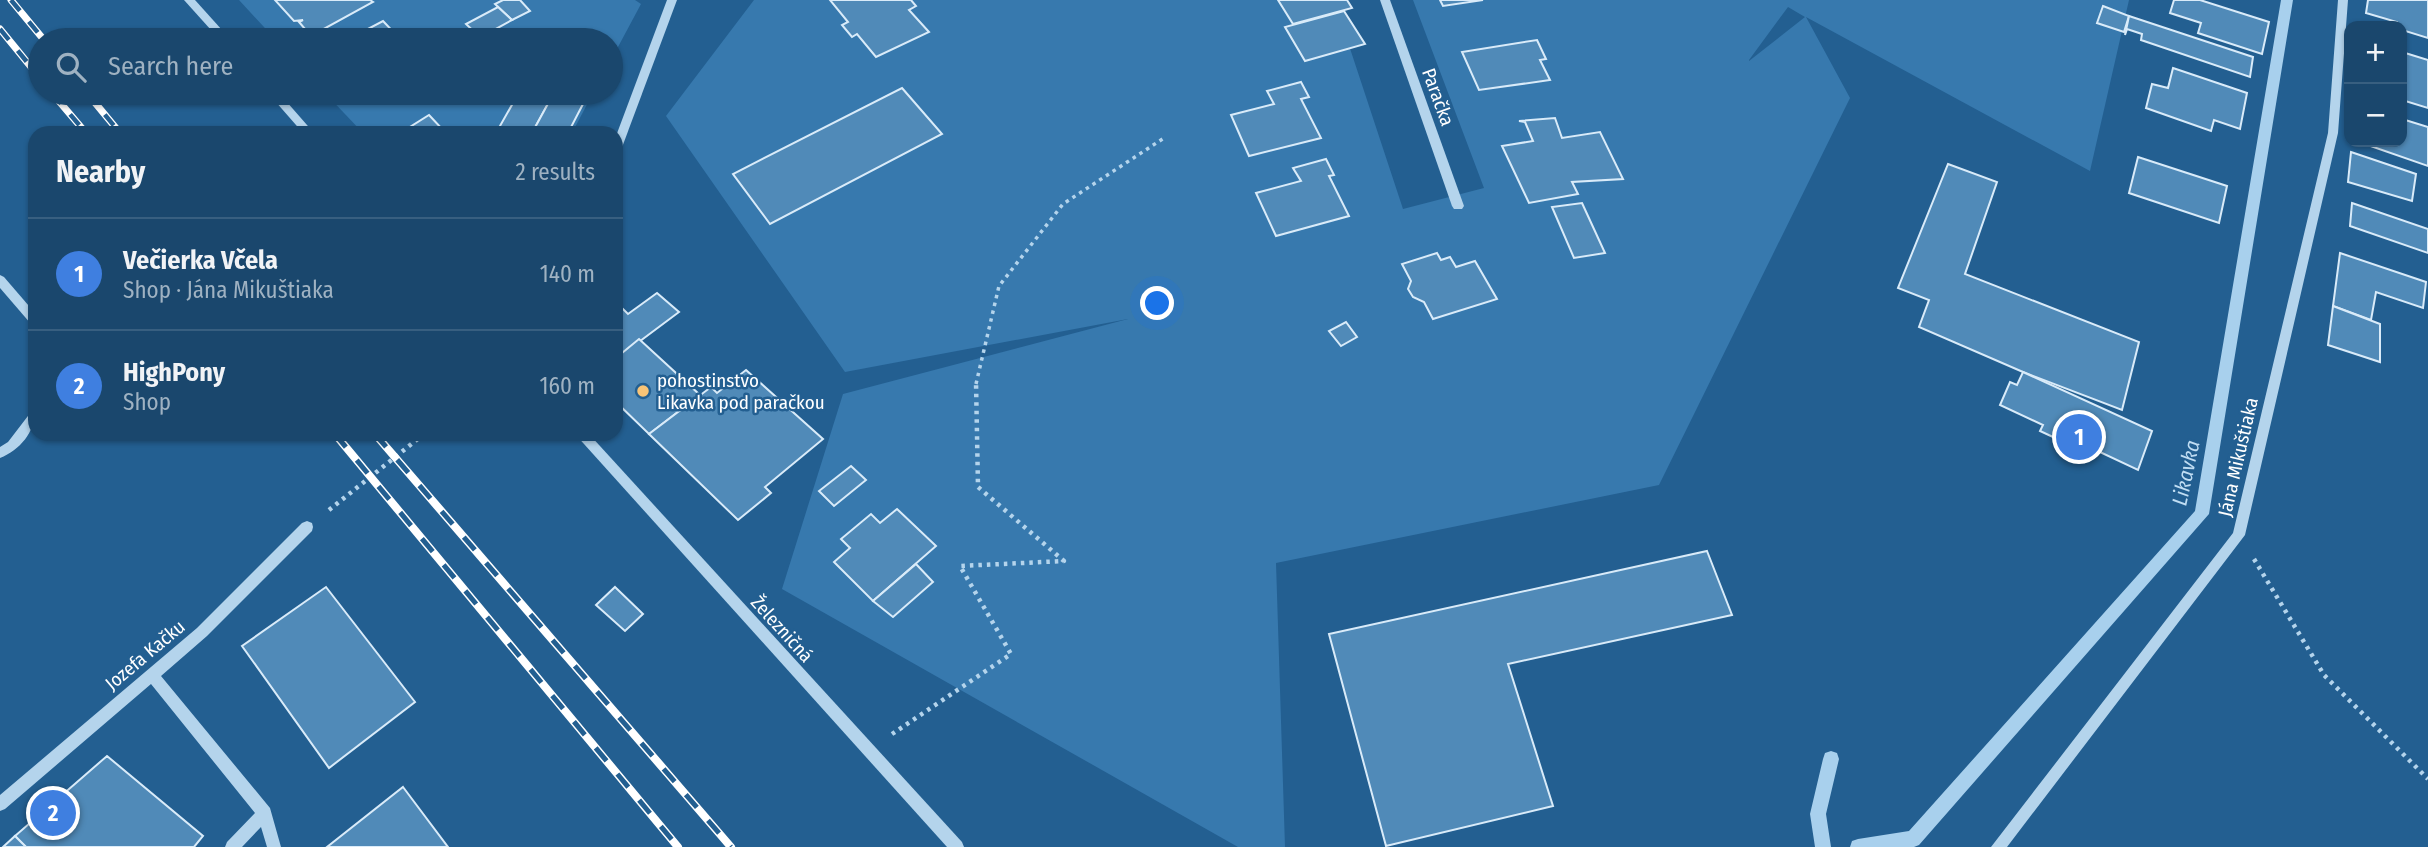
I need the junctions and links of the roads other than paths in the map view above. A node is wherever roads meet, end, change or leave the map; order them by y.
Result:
1 (189, 0) edge
2 (671, 0) edge
3 (1385, 0) edge
4 (2343, 0) edge
5 (215, 28) edge
6 (284, 105) edge
7 (303, 126) edge
8 (623, 131) edge
9 (1458, 206) dead end
10 (0, 279) edge
11 (28, 313) edge
12 (28, 425) edge
13 (587, 441) edge
14 (0, 453) edge
15 (307, 527) road end
16 (152, 675) junction
17 (0, 804) edge
18 (265, 813) junction
19 (232, 847) edge
20 (274, 847) edge
21 (957, 847) edge
22 (1998, 847) edge

1 - 5 street
2 - 8 street
3 - 9 street, Paračka
4 - 22 street, Jána Mikuštiaka
6 - 7 street
10 - 11 street
12 - 14 street
13 - 21 street, Železničná
15 - 16 street, Jozefa Kačku
16 - 17 street, Jozefa Kačku
16 - 18 lane
18 - 19 street
18 - 20 lane

